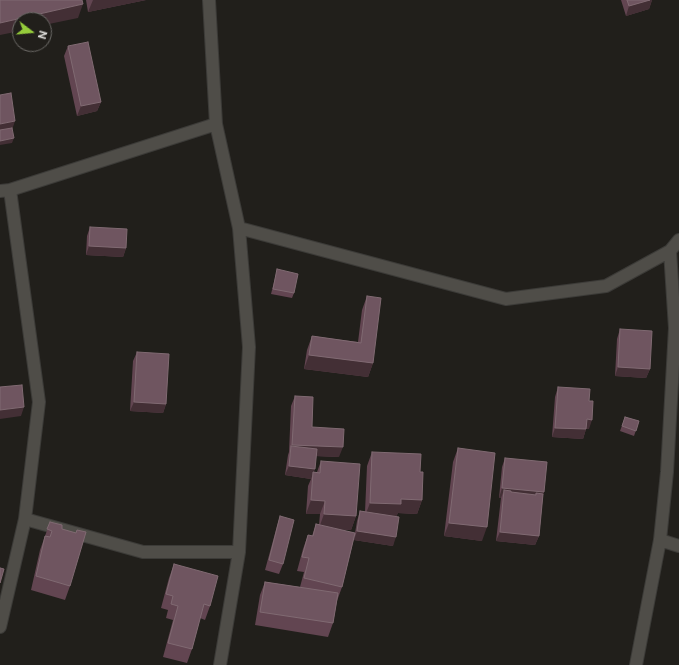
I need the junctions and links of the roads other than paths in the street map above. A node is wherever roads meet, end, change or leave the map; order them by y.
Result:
1 (209, 0) edge
2 (216, 124) junction
3 (5, 190) edge
4 (239, 228) junction
5 (679, 240) edge
6 (670, 251) junction
7 (25, 519) junction
8 (660, 540) junction
9 (679, 546) edge
10 (239, 552) junction
11 (0, 627) edge
12 (220, 665) edge
13 (636, 665) edge

1 - 2 street
2 - 3 street
2 - 4 street
3 - 7 street
4 - 6 street
4 - 10 street
5 - 6 street
6 - 8 street
7 - 10 street
7 - 11 street
8 - 9 street
8 - 13 street
10 - 12 street

